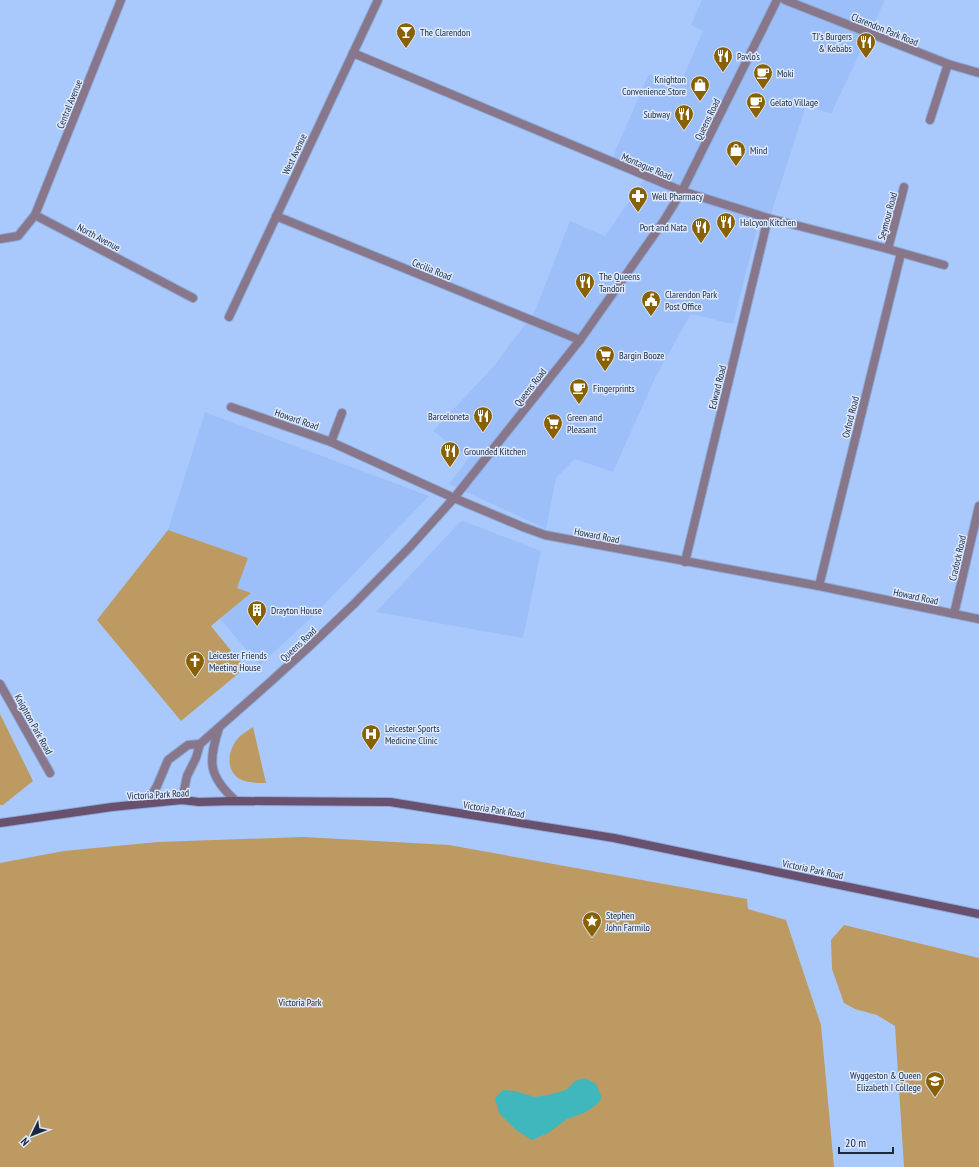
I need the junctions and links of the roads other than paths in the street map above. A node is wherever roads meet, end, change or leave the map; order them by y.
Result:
1 (121, 0) edge
2 (378, 0) edge
3 (777, 0) edge
4 (785, 0) edge
5 (353, 53) junction
6 (948, 64) junction
7 (979, 73) edge
8 (930, 120) dead end
9 (904, 187) dead end
10 (682, 191) junction
11 (35, 214) junction
12 (276, 216) junction
13 (768, 218) junction
14 (0, 239) edge
15 (888, 249) junction
16 (901, 253) junction
17 (944, 266) dead end
18 (193, 298) dead end
19 (229, 317) dead end
20 (580, 340) junction
21 (231, 406) dead end
22 (342, 413) dead end
23 (332, 442) junction
24 (454, 498) junction
25 (979, 506) edge
26 (685, 562) junction
27 (819, 586) junction
28 (954, 614) junction
29 (979, 619) edge
30 (0, 684) edge
31 (219, 727) junction
32 (200, 744) junction
33 (50, 774) dead end
34 (182, 800) junction
35 (236, 801) junction
36 (147, 803) junction
37 (0, 823) edge
38 (979, 914) edge

1 - 11 street, Central Avenue
2 - 5 street, West Avenue
3 - 10 street, Queens Road
4 - 6 street, Clarendon Park Road
5 - 10 street, Montague Road
5 - 12 street, West Avenue
6 - 7 street, Clarendon Park Road
6 - 8 street
9 - 15 street, Seymour Road
10 - 13 street, Montague Road
10 - 20 street, Queens Road
11 - 14 street
11 - 18 street, North Avenue
12 - 19 street, West Avenue
12 - 20 street, Cecilia Road
13 - 15 street, Montague Road
13 - 26 street, Edward Road
15 - 16 street, Montague Road
16 - 17 street, Montague Road
16 - 27 street, Oxford Road
20 - 24 street, Queens Road
21 - 23 street, Howard Road
22 - 23 street
23 - 24 street, Howard Road
24 - 26 street, Howard Road
24 - 31 street, Queens Road
25 - 28 street, Cradock Road
26 - 27 street, Howard Road
27 - 28 street, Howard Road
28 - 29 street, Howard Road
30 - 33 street, Knighton Park Road
31 - 32 street, Queens Road
31 - 35 street
32 - 34 street, Queens Road
32 - 36 street, Queens Road
34 - 35 main road, Victoria Park Road
34 - 36 main road, Victoria Park Road
35 - 38 main road, Victoria Park Road
36 - 37 main road, Victoria Park Road

